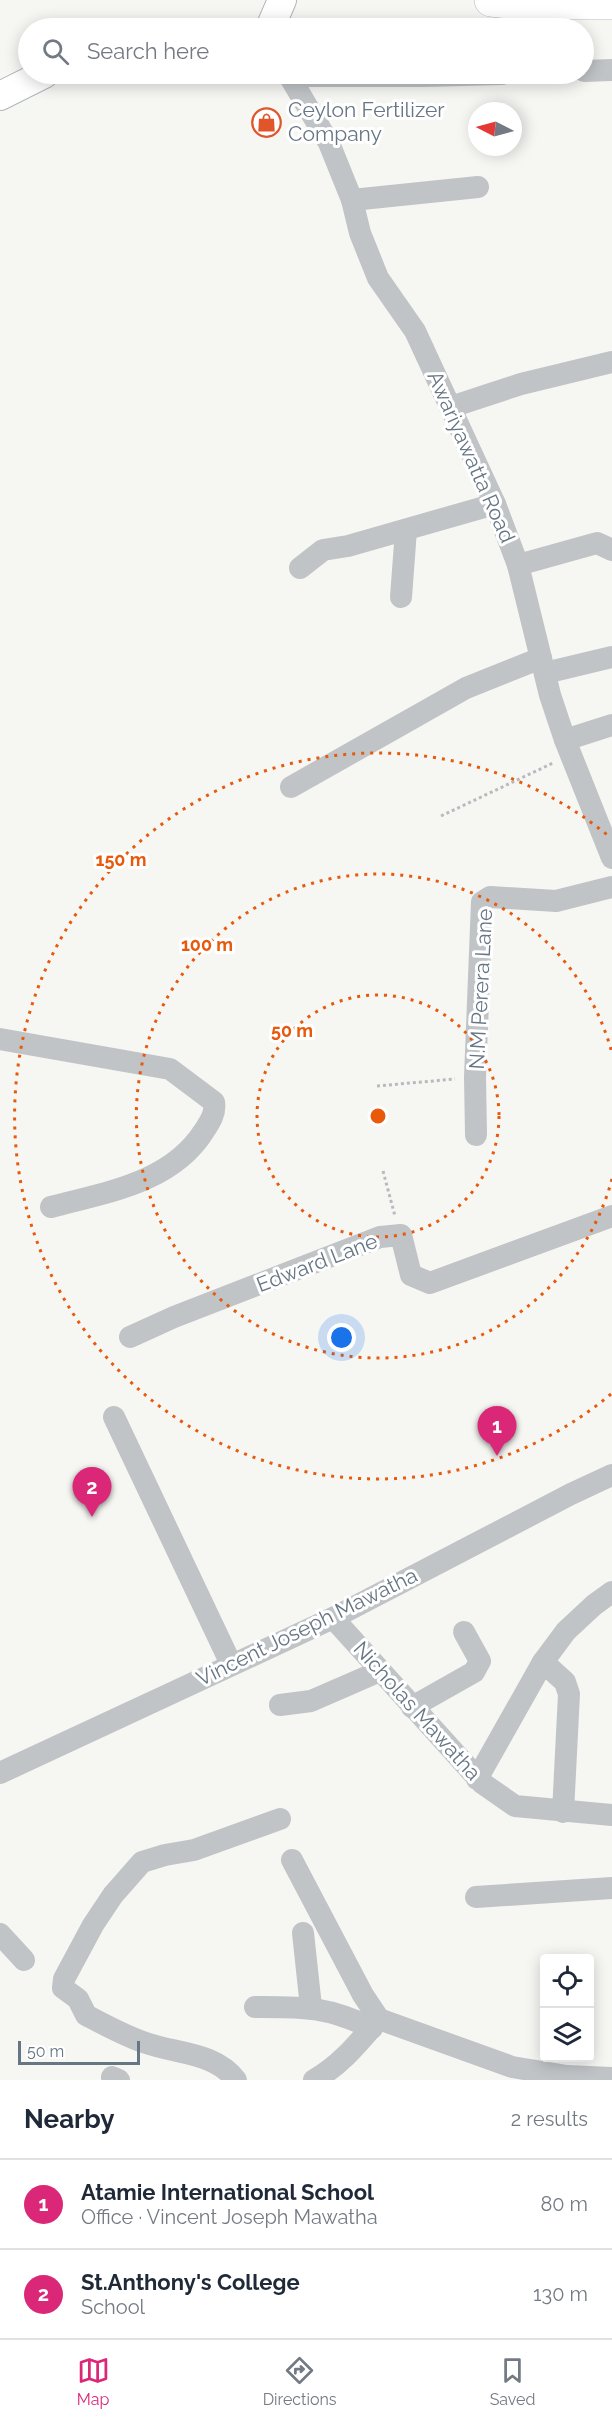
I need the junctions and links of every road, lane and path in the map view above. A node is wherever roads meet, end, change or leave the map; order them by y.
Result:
1 (282, 0) edge
2 (490, 0) edge
3 (612, 3) edge
4 (274, 18) edge
5 (594, 70) edge
6 (612, 70) edge
7 (24, 84) edge
8 (294, 84) edge
9 (0, 96) edge
10 (478, 188) dead end
11 (352, 200) junction
12 (612, 362) edge
13 (451, 407) junction
14 (495, 504) junction
15 (406, 530) junction
16 (612, 550) edge
17 (518, 565) junction
18 (300, 568) dead end
19 (401, 597) dead end
20 (612, 657) edge
21 (543, 666) junction
22 (612, 725) edge
23 (569, 747) junction
24 (291, 787) dead end
25 (441, 816) dead end
26 (612, 858) edge
27 (612, 887) edge
28 (0, 1039) edge
29 (475, 1077) junction
30 (376, 1086) dead end
31 (476, 1135) dead end
32 (383, 1172) dead end
33 (51, 1207) dead end
34 (612, 1216) edge
35 (401, 1235) junction
36 (130, 1337) dead end
37 (114, 1417) dead end
38 (610, 1481) edge
39 (612, 1592) edge
40 (333, 1618) junction
41 (464, 1632) dead end
42 (543, 1662) junction
43 (231, 1665) junction
44 (381, 1671) junction
45 (280, 1705) dead end
46 (412, 1707) junction
47 (0, 1773) edge
48 (477, 1779) junction
49 (563, 1812) junction
50 (612, 1815) edge
51 (280, 1819) dead end
52 (292, 1860) dead end
53 (612, 1888) edge
54 (476, 1897) dead end
55 (303, 1933) dead end
56 (0, 1934) edge
57 (24, 1960) dead end
58 (255, 2007) dead end
59 (311, 2007) junction
60 (376, 2023) junction
61 (612, 2078) edge
62 (236, 2080) edge
63 (314, 2080) edge

1 - 4 main road
2 - 3 highway
5 - 6 street
7 - 9 main road
8 - 11 street, Awariyawatta Road
10 - 11 street
11 - 13 street, Awariyawatta Road
12 - 13 street
13 - 14 street, Awariyawatta Road
14 - 15 street
14 - 17 street, Awariyawatta Road
15 - 18 street
15 - 19 street
16 - 17 street
17 - 21 street, Awariyawatta Road
20 - 21 street
21 - 23 street, Awariyawatta Road
21 - 24 street
22 - 23 street
23 - 25 path
23 - 26 street, Awariyawatta Road
27 - 29 street, N.M Perera Lane
28 - 33 street
29 - 30 path
29 - 31 street, N.M Perera Lane
32 - 35 path
34 - 35 street, Edward Lane
35 - 36 street, Edward Lane
37 - 43 street
38 - 40 street, Vincent Joseph Mawatha
39 - 42 street
40 - 43 street, Vincent Joseph Mawatha
40 - 44 street, Nicholas Mawatha
41 - 46 street
42 - 48 street
42 - 49 street
43 - 47 street, Vincent Joseph Mawatha
44 - 45 street
44 - 46 street, Nicholas Mawatha
46 - 48 street, Nicholas Mawatha
48 - 49 street, Nicholas Mawatha
49 - 50 street, Nicholas Mawatha
51 - 62 street
52 - 60 street
53 - 54 street
55 - 59 street
56 - 57 street
58 - 59 street
59 - 60 street
60 - 61 street
60 - 63 street

